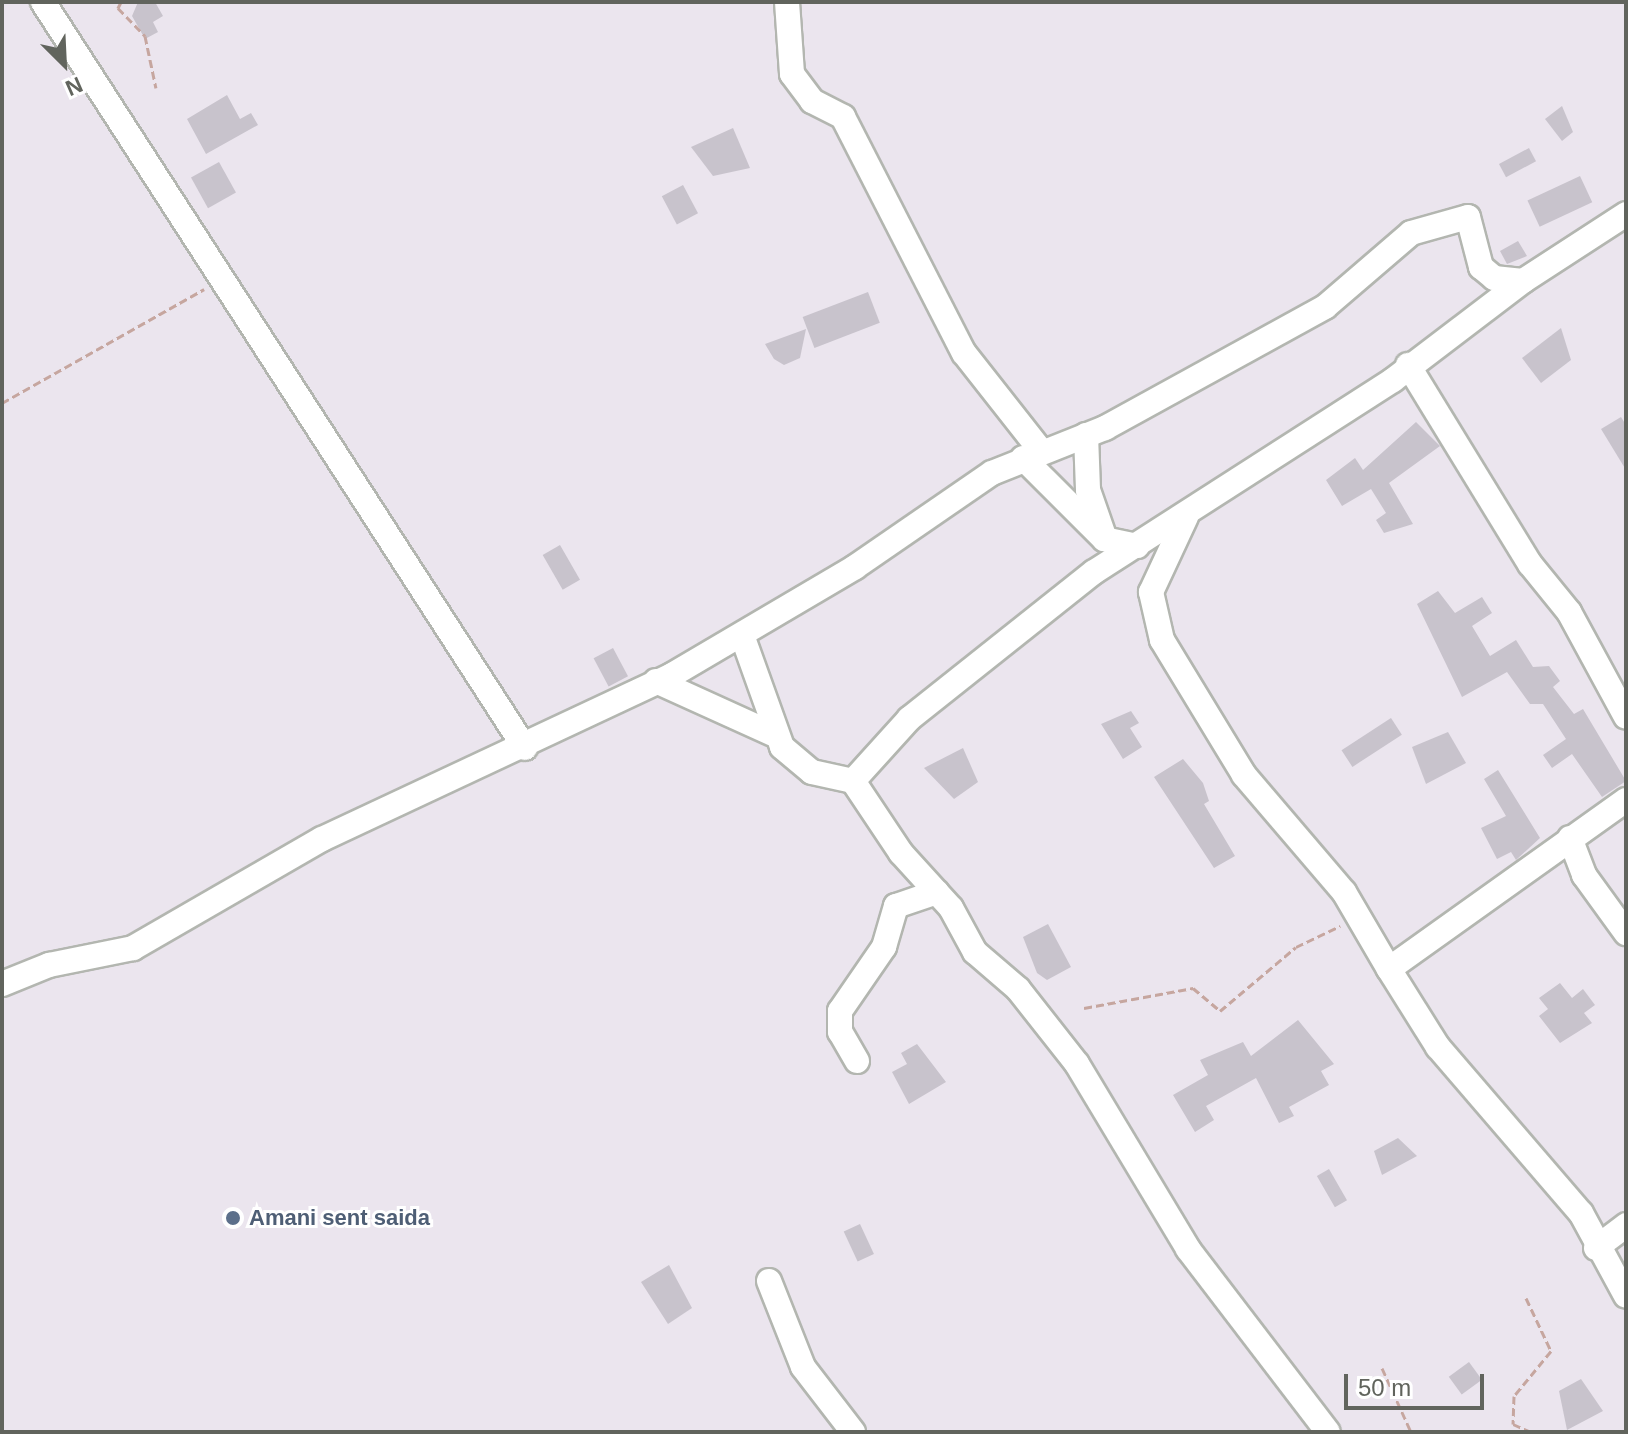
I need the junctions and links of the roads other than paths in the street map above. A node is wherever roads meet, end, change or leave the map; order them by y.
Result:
1 (43, 2) edge
2 (787, 2) edge
3 (1626, 214) edge
4 (1523, 281) junction
5 (1408, 365) junction
6 (1086, 435) junction
7 (1032, 455) junction
8 (1188, 513) junction
9 (1104, 539) junction
10 (1137, 546) junction
11 (742, 635) junction
12 (656, 681) junction
13 (1626, 717) edge
14 (773, 734) junction
15 (525, 748) junction
16 (853, 781) junction
17 (1626, 800) edge
18 (1570, 838) junction
19 (937, 892) junction
20 (1626, 933) edge
21 (1389, 969) junction
22 (2, 984) edge
23 (857, 1061) dead end
24 (1626, 1225) edge
25 (1596, 1248) junction
26 (769, 1281) dead end
27 (1626, 1296) edge
28 (853, 1432) edge
29 (1328, 1432) edge

1 - 15 street
2 - 7 street
3 - 4 street
4 - 5 street
4 - 6 street
5 - 8 street
5 - 13 street
6 - 7 street
6 - 9 street
7 - 9 street
7 - 11 street
8 - 10 street
8 - 21 street
9 - 10 street
10 - 16 street
11 - 12 street
11 - 14 street
12 - 14 street
12 - 15 street
14 - 16 street
15 - 22 street
16 - 19 street
17 - 18 street
18 - 20 street
18 - 21 street
19 - 23 street
19 - 29 street
21 - 25 street
24 - 25 street
25 - 27 street
26 - 28 street

